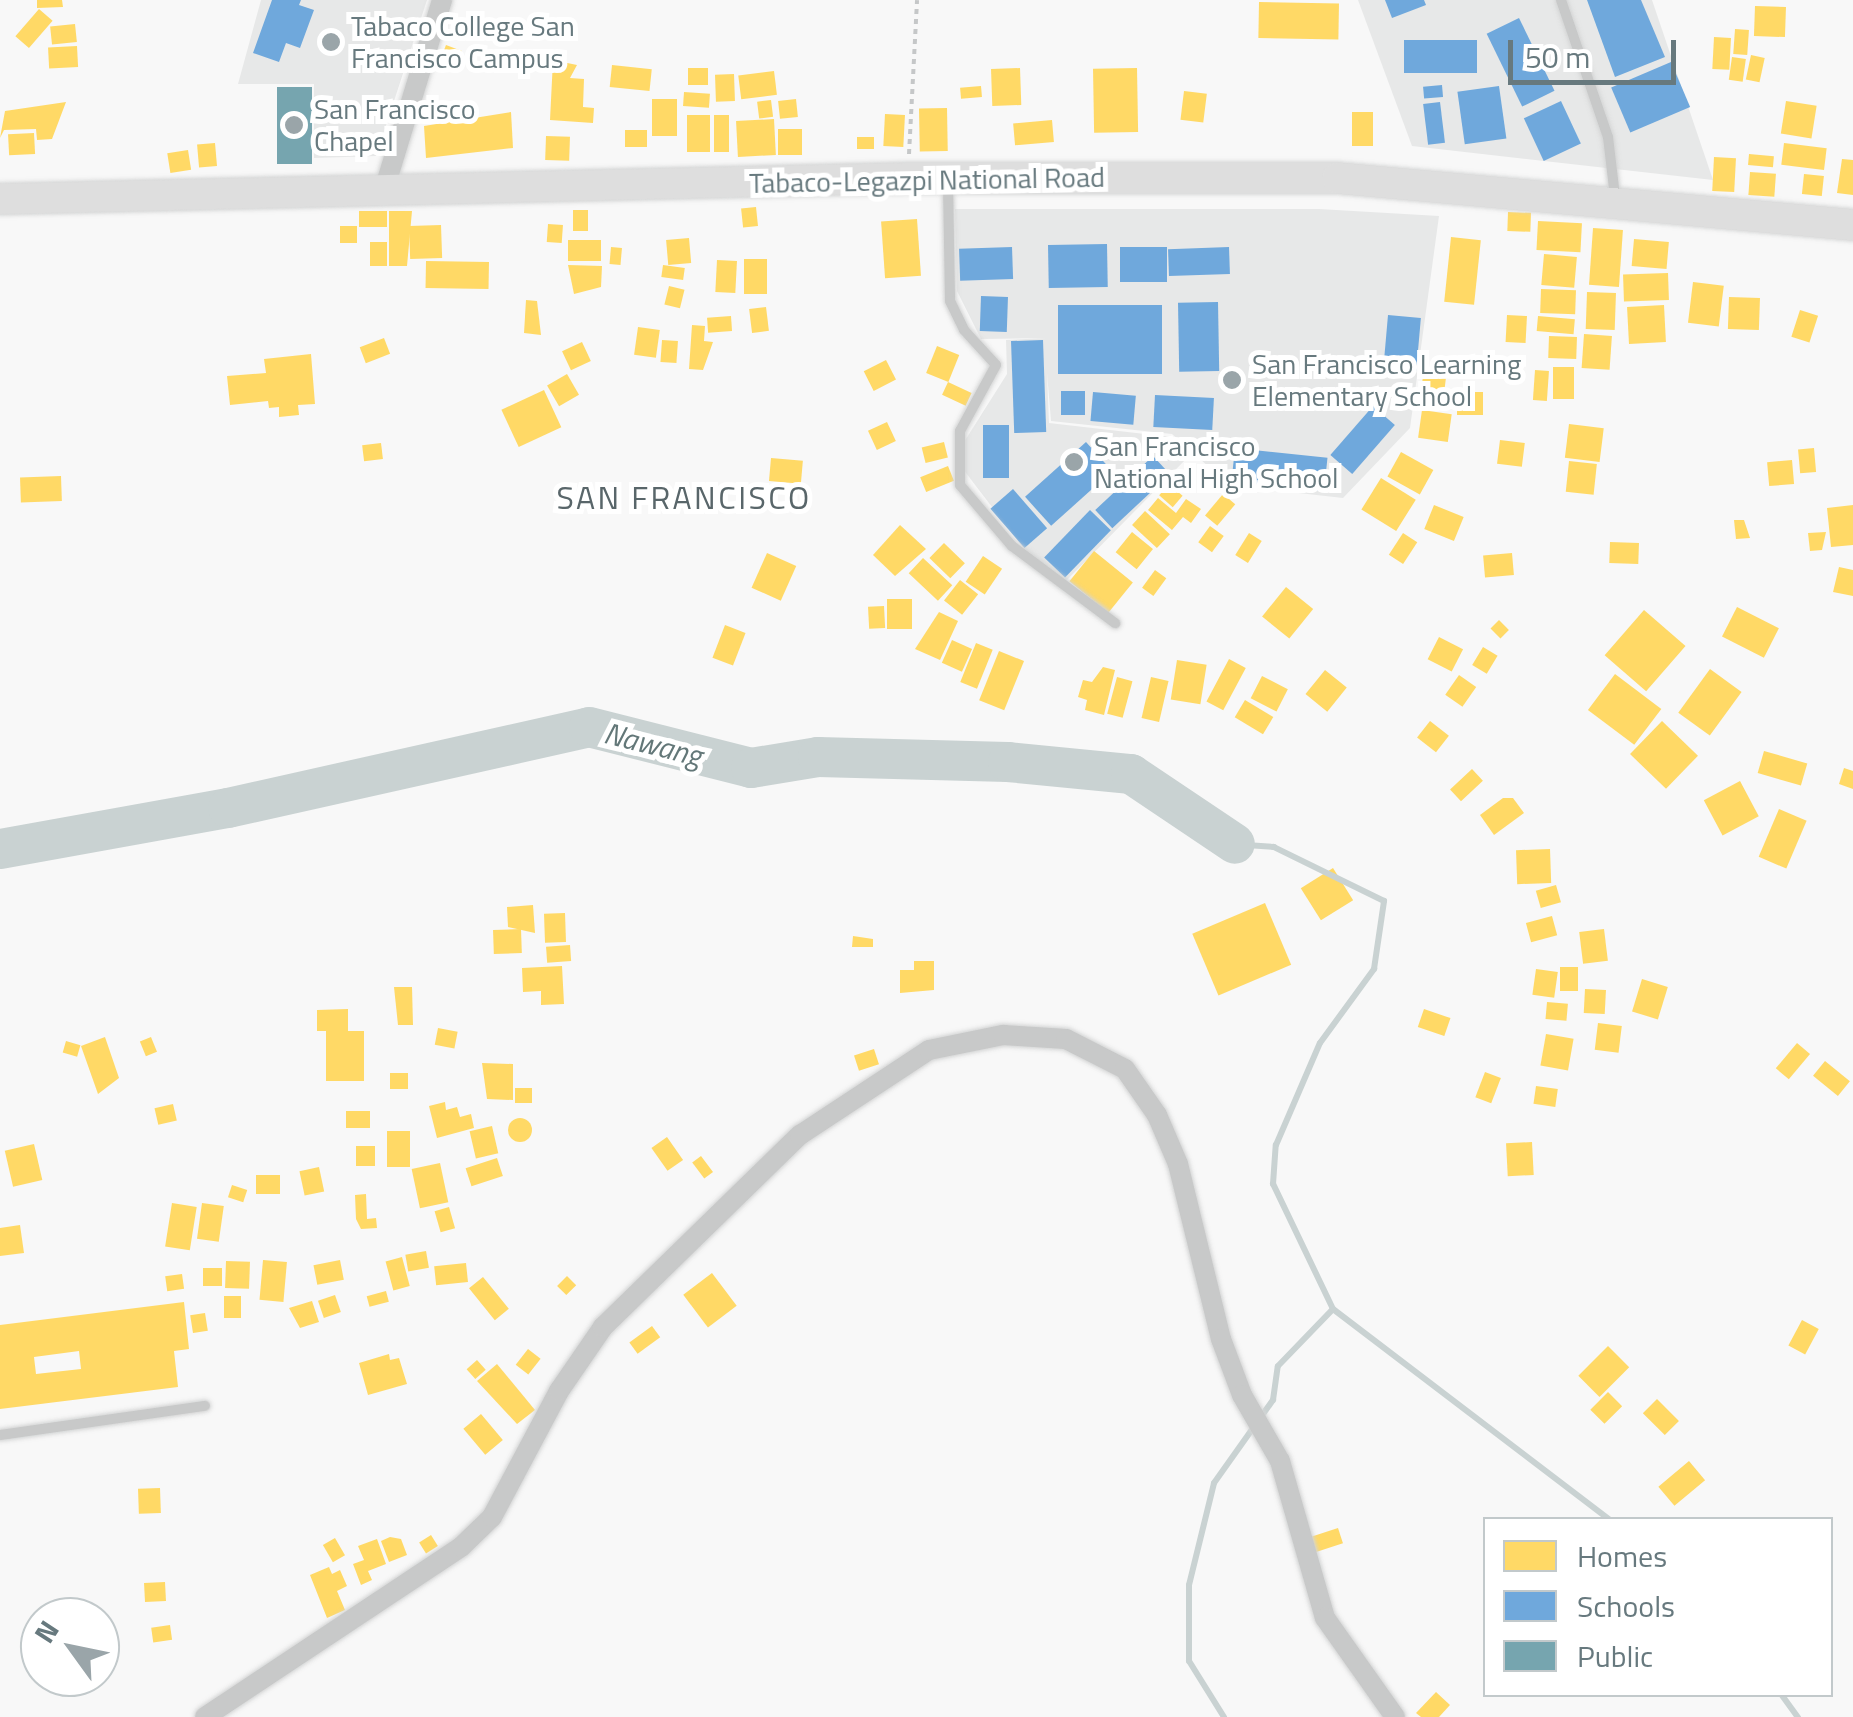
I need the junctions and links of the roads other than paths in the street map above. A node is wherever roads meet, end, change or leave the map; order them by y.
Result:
1 (442, 0) edge
2 (1561, 0) edge
3 (948, 178) junction
4 (384, 190) junction
5 (0, 199) edge
6 (1615, 203) junction
7 (1853, 225) edge
8 (1115, 624) dead end
9 (205, 1406) dead end
10 (0, 1435) edge
11 (206, 1717) edge
12 (1395, 1717) edge

1 - 4 street
2 - 6 lane
3 - 4 main road, Tabaco-Legazpi National Road
3 - 6 main road, Tabaco-Legazpi National Road
3 - 8 lane
4 - 5 main road, Tabaco-Legazpi National Road
6 - 7 main road, Tabaco-Legazpi National Road
9 - 10 lane
11 - 12 street

